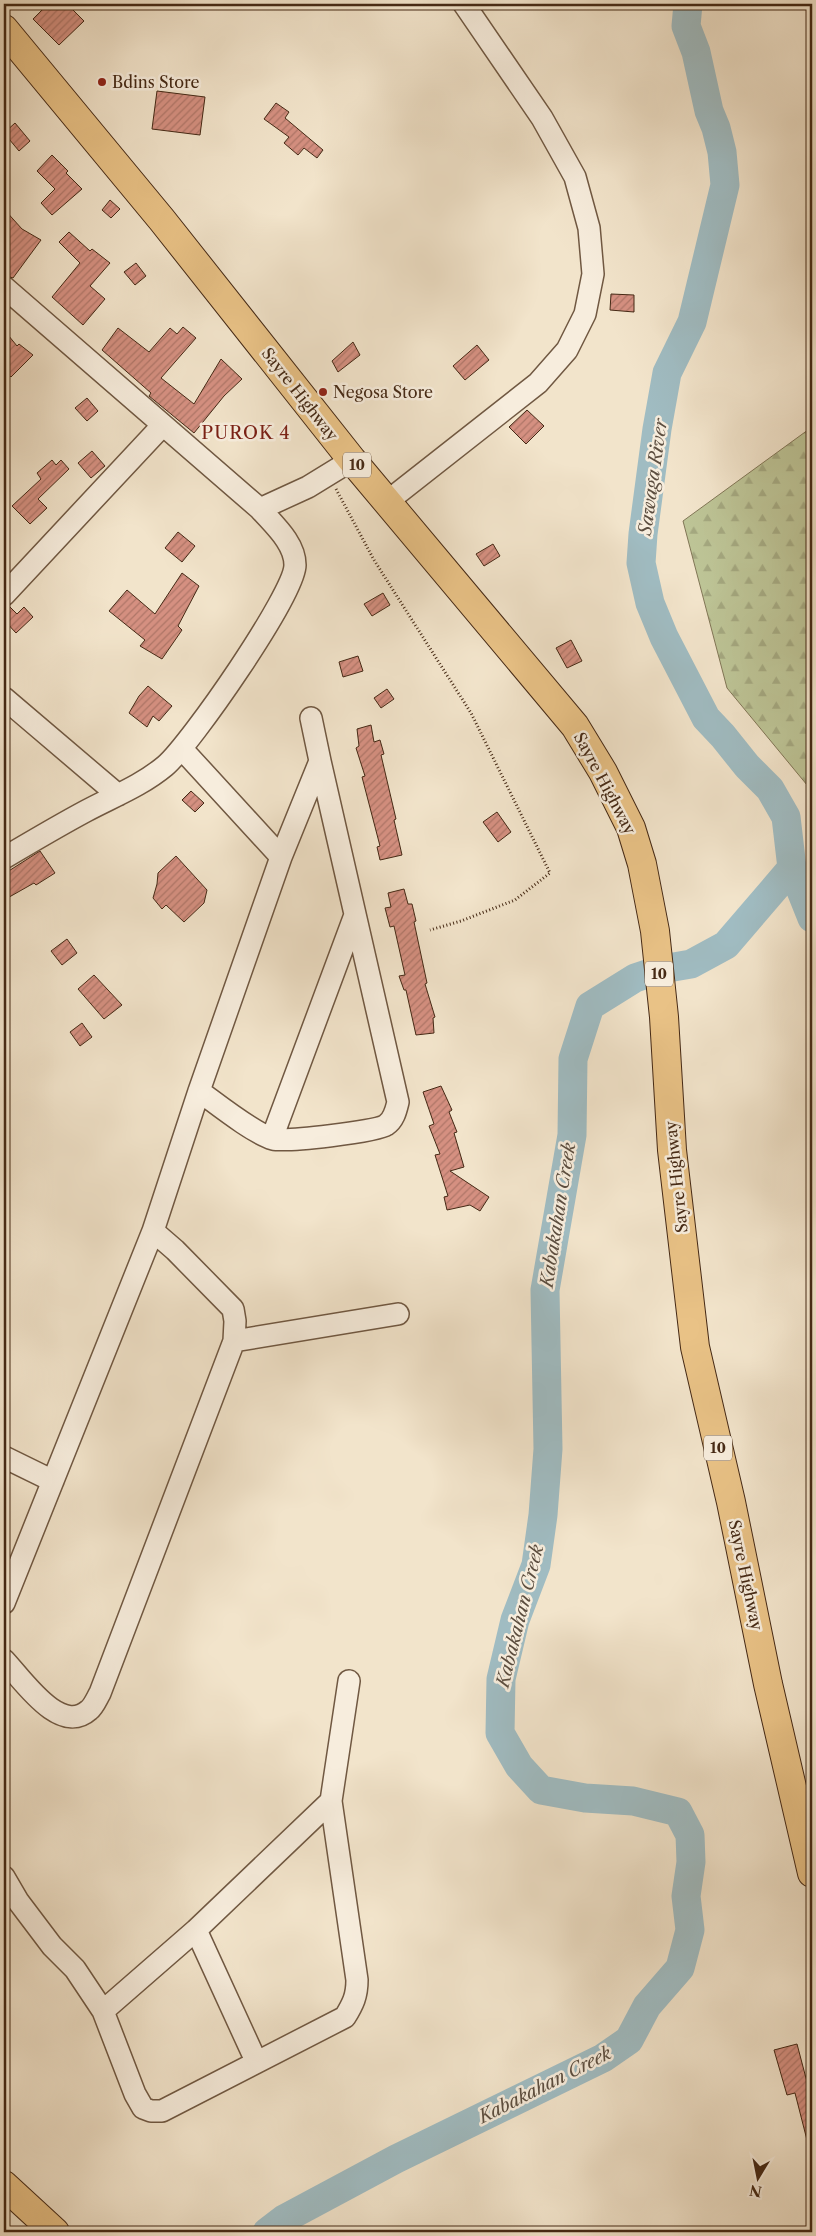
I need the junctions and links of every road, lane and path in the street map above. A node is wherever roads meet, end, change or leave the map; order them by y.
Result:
1 (467, 8) edge
2 (4, 29) edge
3 (4, 287) edge
4 (162, 426) junction
5 (352, 460) junction
6 (329, 476) junction
7 (388, 501) junction
8 (260, 509) junction
9 (4, 595) edge
10 (4, 698) edge
11 (311, 718) dead end
12 (182, 749) junction
13 (320, 761) junction
14 (118, 794) junction
15 (281, 857) junction
16 (4, 858) edge
17 (355, 915) junction
18 (430, 930) dead end
19 (199, 1091) junction
20 (272, 1138) junction
21 (153, 1231) junction
22 (398, 1314) dead end
23 (234, 1341) junction
24 (4, 1457) edge
25 (53, 1481) junction
26 (4, 1603) edge
27 (4, 1660) edge
28 (349, 1681) dead end
29 (331, 1801) junction
30 (812, 1873) edge
31 (4, 1877) edge
32 (196, 1930) junction
33 (103, 2011) junction
34 (256, 2061) junction
35 (4, 2185) edge
36 (54, 2232) edge

1 - 7 street
2 - 5 main road, Sayre Highway / 10
3 - 4 street
4 - 8 street
4 - 9 street
5 - 6 street
5 - 7 main road, Sayre Highway / 10
6 - 8 street
6 - 18 path
7 - 30 main road, Sayre Highway / 10
8 - 12 street
10 - 14 street
11 - 13 street
12 - 14 street
12 - 15 street
13 - 15 street
13 - 17 street
14 - 16 street
15 - 19 street
17 - 20 street
17 - 20 street
19 - 20 street
19 - 21 street
21 - 23 street
21 - 25 street
22 - 23 street
23 - 27 street
24 - 25 street
25 - 26 street
28 - 29 street
29 - 32 street
29 - 34 street
31 - 33 street
32 - 33 street
32 - 34 street
33 - 34 street
35 - 36 main road

